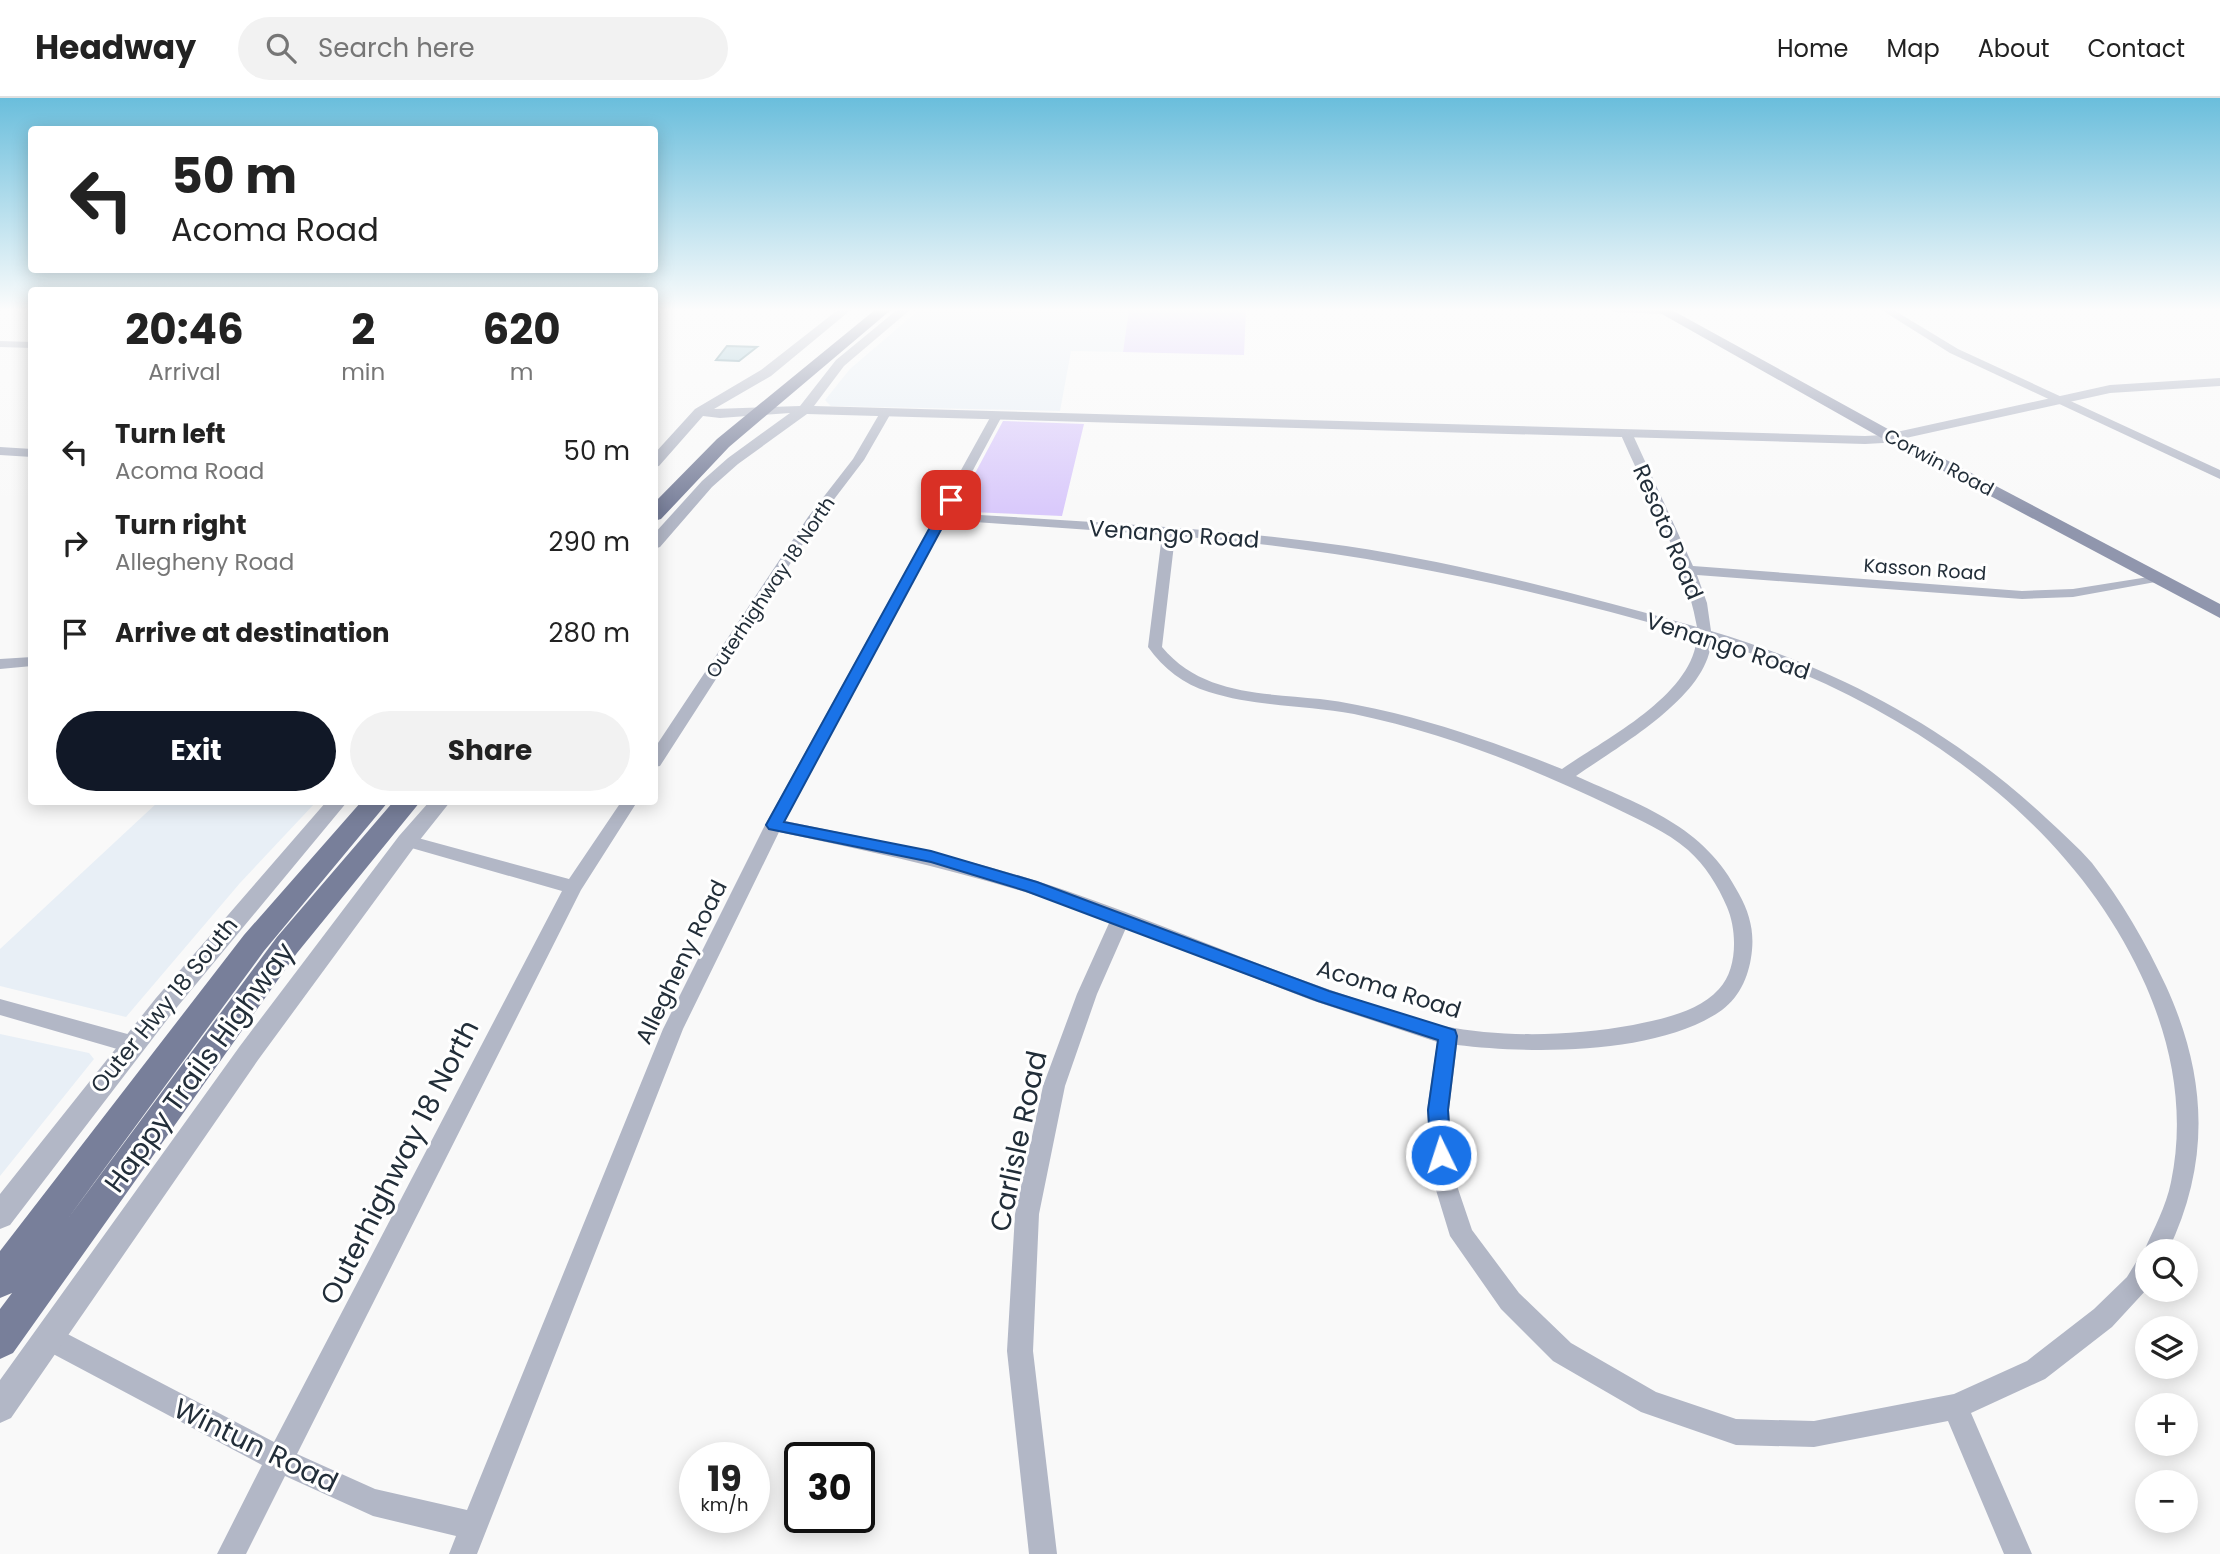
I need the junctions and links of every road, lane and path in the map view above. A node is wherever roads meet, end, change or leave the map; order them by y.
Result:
1 (759, 377) edge
2 (781, 377) edge
3 (803, 377) edge
4 (829, 377) edge
5 (1782, 377) edge
6 (2008, 377) edge
7 (2220, 382) edge
8 (2054, 399) junction
9 (764, 409) junction
10 (804, 410) junction
11 (738, 411) junction
12 (700, 412) junction
13 (886, 413) junction
14 (996, 416) junction
15 (1627, 435) junction
16 (1891, 437) junction
17 (0, 451) edge
18 (28, 453) edge
19 (658, 459) edge
20 (2220, 475) edge
21 (658, 487) edge
22 (658, 511) edge
23 (942, 516) junction
24 (1169, 533) junction
25 (658, 539) edge
26 (1689, 570) junction
27 (2156, 578) junction
28 (2220, 612) edge
29 (1704, 634) junction
30 (28, 661) edge
31 (0, 664) edge
32 (658, 756) edge
33 (1565, 775) junction
34 (334, 805) edge
35 (372, 805) edge
36 (404, 805) edge
37 (437, 805) edge
38 (627, 805) edge
39 (774, 825) junction
40 (407, 841) junction
41 (573, 887) junction
42 (1122, 918) junction
43 (0, 1007) edge
44 (1448, 1036) junction
45 (131, 1044) junction
46 (0, 1216) edge
47 (2164, 1239) edge
48 (0, 1280) edge
49 (2135, 1286) edge
50 (48, 1338) junction
51 (0, 1340) edge
52 (0, 1406) edge
53 (1955, 1407) junction
54 (280, 1460) junction
55 (473, 1526) junction
56 (231, 1554) edge
57 (463, 1554) edge
58 (1043, 1554) edge
59 (2018, 1554) edge

1 - 12 street
2 - 11 main road
3 - 9 main road
4 - 10 street
5 - 16 main road, Corwin Road
6 - 8 street
7 - 8 street
8 - 16 street
8 - 20 street
9 - 10 street
9 - 11 street
9 - 22 main road
10 - 13 street
10 - 25 street
11 - 12 street
11 - 21 main road
12 - 19 street
13 - 14 street
13 - 32 street, Outerhighway 18 North
14 - 15 street
14 - 23 street, Allegheny Road
15 - 16 street
15 - 26 street, Resoto Road
16 - 27 main road, Corwin Road
17 - 18 street
23 - 24 street, Venango Road
23 - 39 street, Allegheny Road
24 - 29 street, Venango Road
24 - 33 street, Acoma Road
26 - 27 street, Kasson Road
26 - 29 street, Resoto Road
27 - 28 main road, Corwin Road
29 - 33 street, Resoto Road
29 - 47 street, Venango Road
30 - 31 street
33 - 44 street, Acoma Road
34 - 45 street, Outer Hwy 18 South
35 - 48 main road, Happy Trails Highway
36 - 51 main road, Happy Trails Highway
37 - 40 street
38 - 41 street, Outerhighway 18 North
39 - 42 street, Acoma Road
39 - 55 street, Allegheny Road
40 - 41 street
40 - 50 street
41 - 54 street, Outerhighway 18 North
42 - 44 street, Acoma Road
42 - 58 street, Carlisle Road
43 - 45 street
44 - 53 street
45 - 46 street, Outer Hwy 18 South
49 - 53 street
50 - 52 street
50 - 54 street, Wintun Road
53 - 59 street
54 - 55 street, Wintun Road
54 - 56 street, Outerhighway 18 North
55 - 57 street, Allegheny Road

